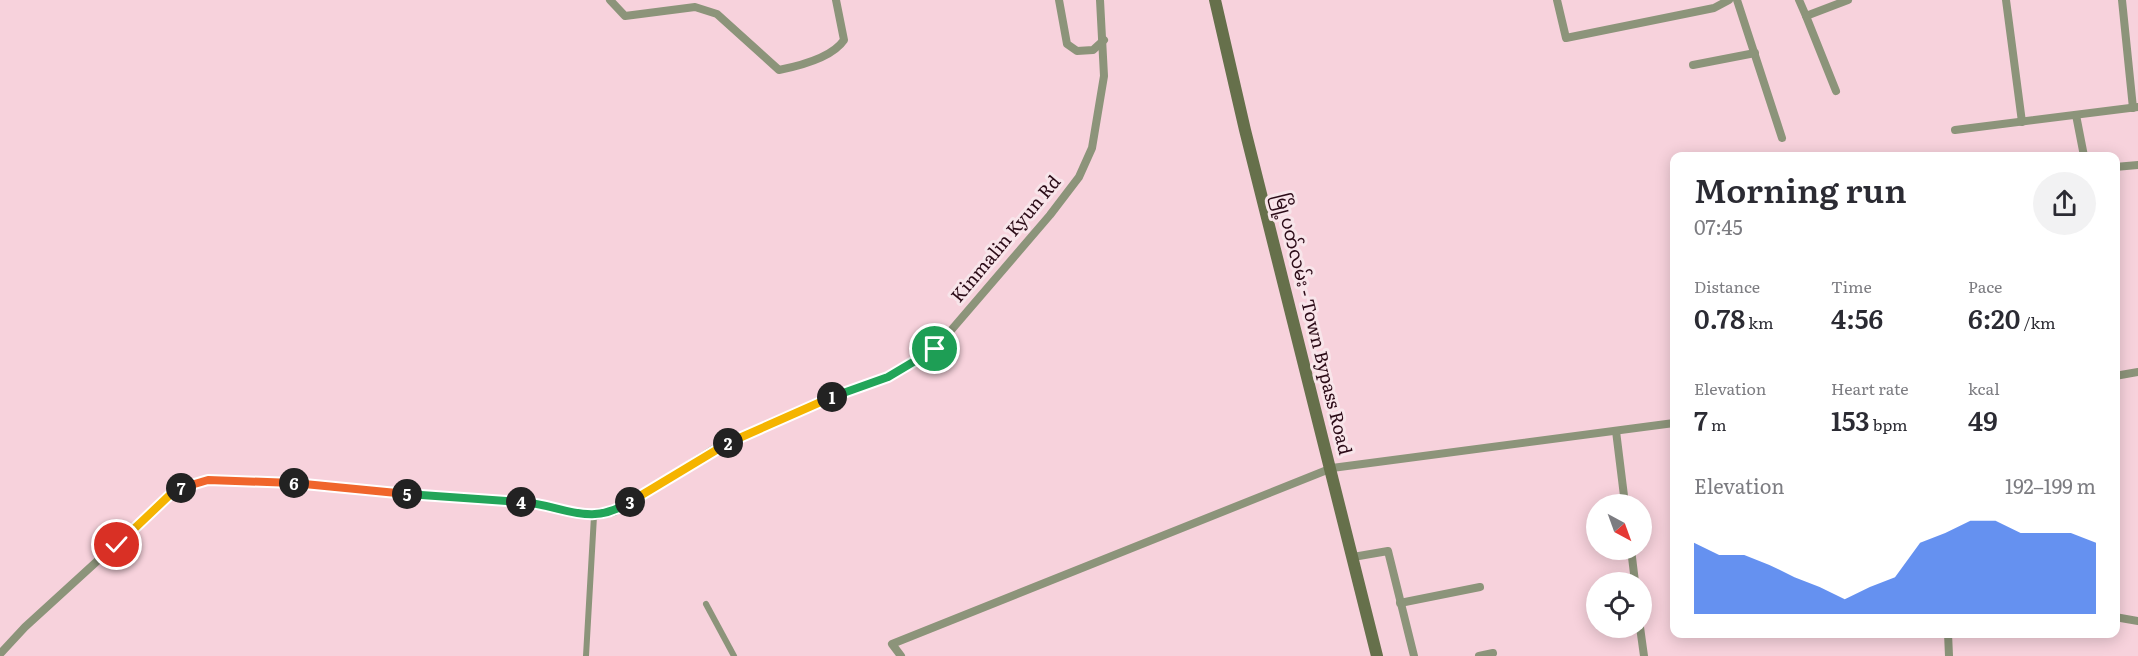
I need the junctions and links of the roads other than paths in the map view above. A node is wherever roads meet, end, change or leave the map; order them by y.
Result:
1 (610, 0) edge
2 (836, 0) edge
3 (1059, 0) edge
4 (1100, 0) edge
5 (1215, 0) edge
6 (1557, 0) edge
7 (1729, 0) edge
8 (1737, 0) edge
9 (1799, 0) edge
10 (1848, 0) edge
11 (2006, 0) edge
12 (2123, 0) edge
13 (1806, 16) junction
14 (1104, 40) junction
15 (1755, 53) junction
16 (1693, 65) dead end
17 (1836, 91) dead end
18 (2135, 108) edge
19 (2076, 115) junction
20 (2022, 122) junction
21 (1955, 130) dead end
22 (1782, 138) dead end
23 (2083, 152) edge
24 (2138, 165) edge
25 (2120, 167) edge
26 (2138, 372) edge
27 (2120, 375) edge
28 (1670, 424) edge
29 (1616, 431) junction
30 (1332, 468) junction
31 (1624, 494) edge
32 (594, 516) junction
33 (1353, 557) junction
34 (1480, 587) dead end
35 (1400, 603) junction
36 (706, 604) dead end
37 (2120, 618) edge
38 (2138, 621) edge
39 (1642, 638) edge
40 (1948, 638) edge
41 (1493, 653) dead end
42 (0, 654) edge
43 (586, 656) edge
44 (734, 656) edge
45 (901, 656) edge
46 (1377, 656) edge
47 (1414, 656) edge
48 (1479, 656) edge
49 (1644, 656) edge
50 (1949, 656) edge

1 - 2 street
3 - 14 street
4 - 14 street, Kinmalin Kyun Rd
5 - 30 main road, မြို့ပတ်လမ်း - Town Bypass Road
6 - 7 street
8 - 15 street
9 - 13 street
10 - 13 street
11 - 20 street
12 - 18 street
13 - 17 street
14 - 32 street, Kinmalin Kyun Rd
15 - 16 street
15 - 22 street
18 - 19 street
19 - 20 street
19 - 23 street
20 - 21 street
24 - 25 street
26 - 27 street
28 - 29 street
29 - 30 street
29 - 31 street
30 - 33 main road, မြို့ပတ်လမ်း - Town Bypass Road
30 - 45 street
32 - 42 street, Kinmalin Kyun Rd
32 - 43 street
33 - 35 street
33 - 46 main road, မြို့ပတ်လမ်း - Town Bypass Road
34 - 35 street
35 - 47 street
36 - 44 street
37 - 38 street
39 - 49 street
40 - 50 street
41 - 48 street

